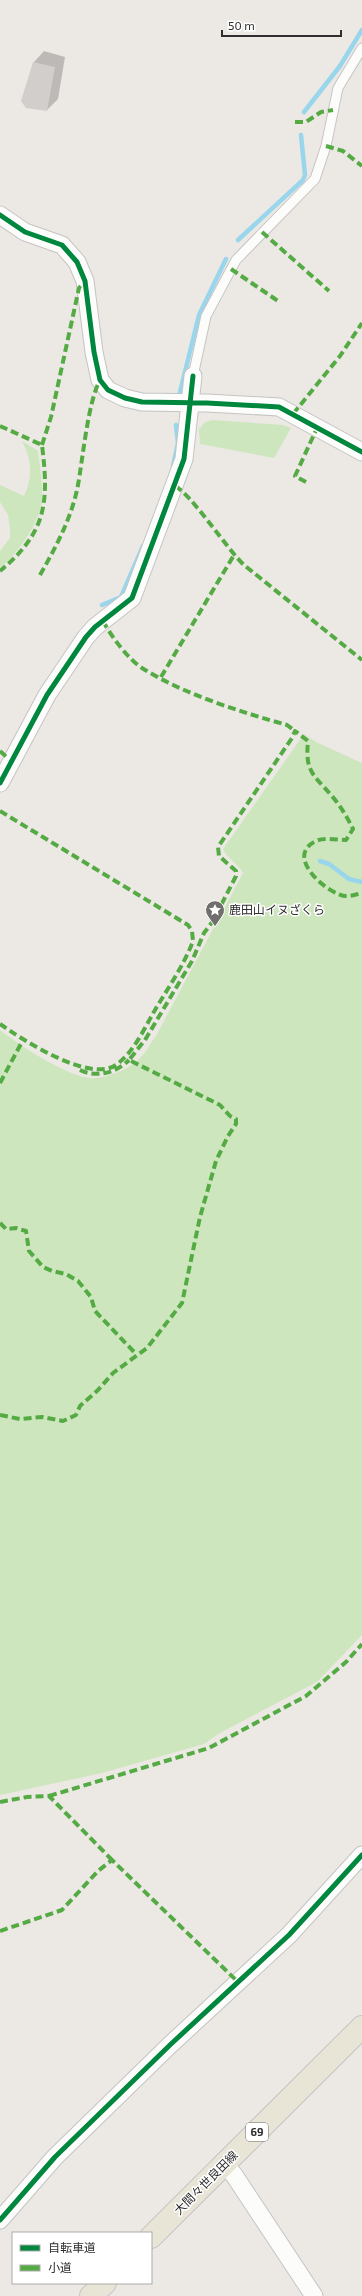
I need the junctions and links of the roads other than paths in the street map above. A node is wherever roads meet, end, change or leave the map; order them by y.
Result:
1 (362, 48) edge
2 (0, 215) edge
3 (193, 376) joint
4 (188, 403) junction
5 (362, 452) edge
6 (0, 783) edge
7 (362, 1855) edge
8 (362, 2027) edge
9 (225, 2164) junction
10 (0, 2220) edge
11 (152, 2236) edge
12 (104, 2284) edge
13 (91, 2296) edge
14 (314, 2296) edge

1 - 3 lane
2 - 4 street
3 - 4 street
4 - 5 street
4 - 6 street
7 - 10 street
8 - 9 main road, 大間々世良田線 / 69
9 - 11 main road, 大間々世良田線 / 69
9 - 14 street
12 - 13 main road

